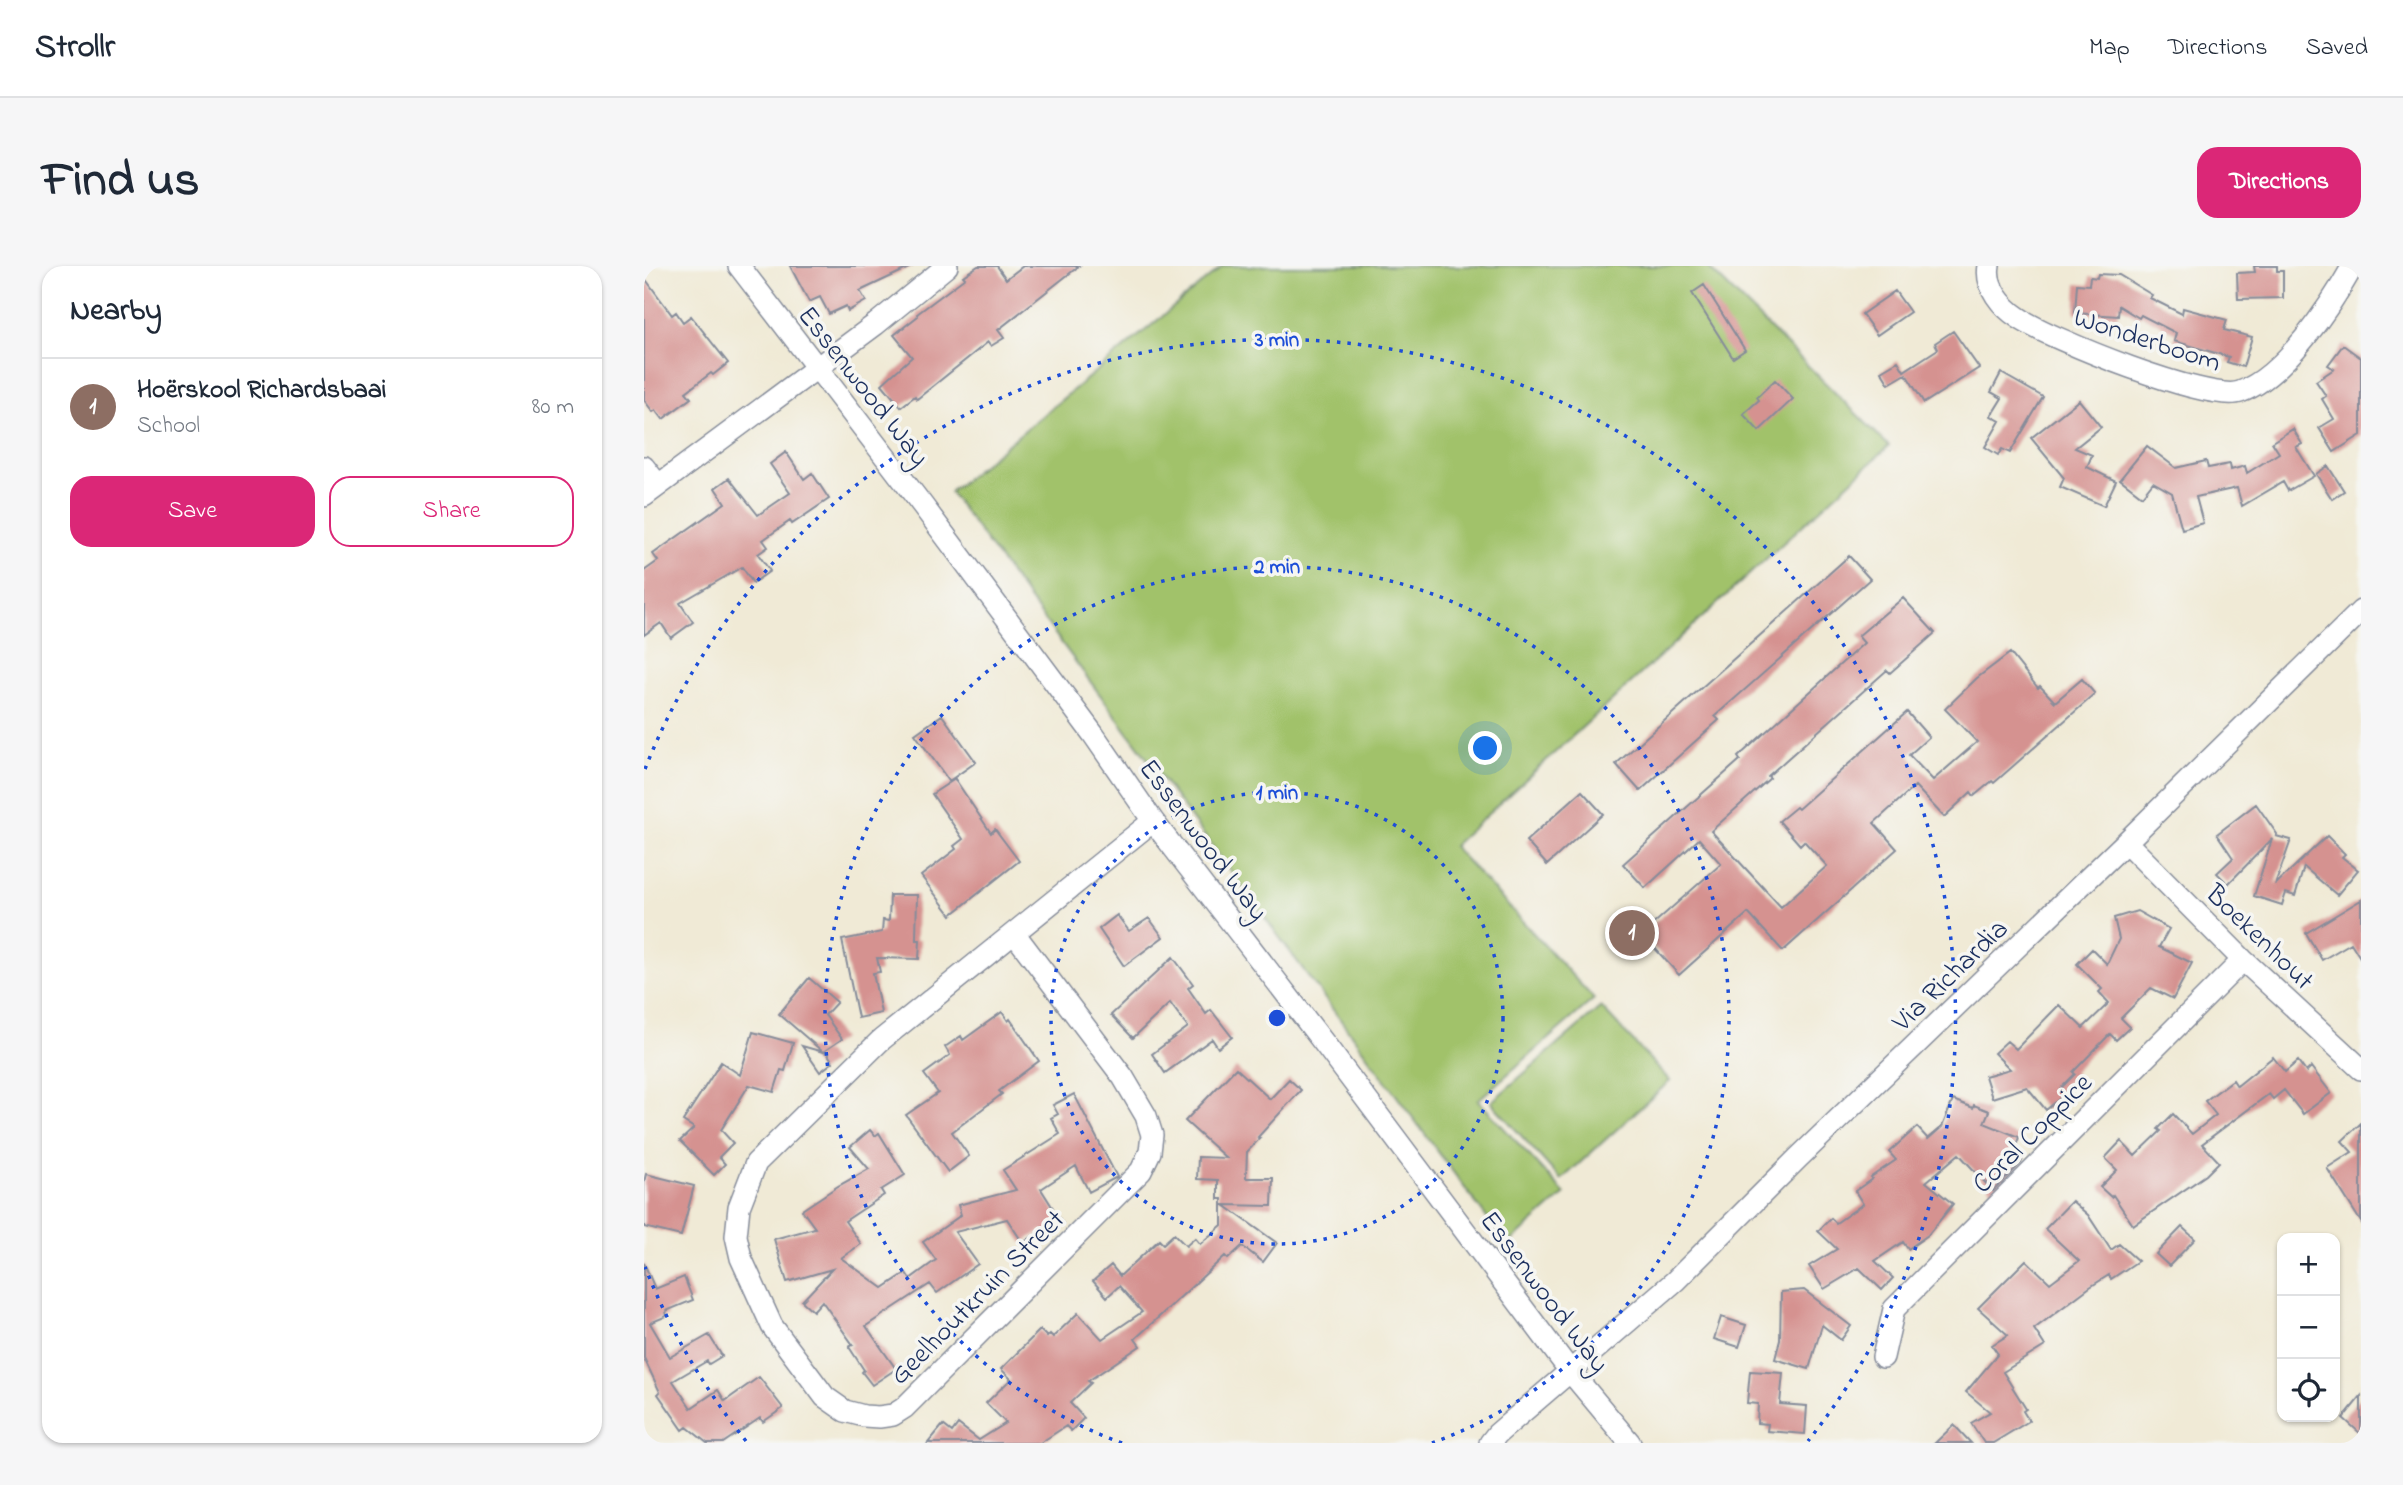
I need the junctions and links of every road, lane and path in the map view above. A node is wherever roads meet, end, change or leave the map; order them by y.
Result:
1 (739, 266) edge
2 (947, 266) edge
3 (1989, 266) edge
4 (2353, 266) edge
5 (816, 369) junction
6 (644, 467) edge
7 (651, 490) edge
8 (2361, 611) edge
9 (1153, 821) junction
10 (2126, 842) junction
11 (1014, 933) junction
12 (2242, 960) junction
13 (2361, 1069) edge
14 (1883, 1357) dead end
15 (1570, 1371) junction
16 (1490, 1443) edge
17 (1630, 1443) edge

1 - 5 street, Essenwood Way
2 - 5 street
3 - 4 street, Wonderboom
5 - 7 street
5 - 9 street, Essenwood Way
6 - 7 street
8 - 10 street, Via Richardia
9 - 11 street, Geelhoutkruin Street
9 - 15 street, Essenwood Way
10 - 12 street, Boekenhout
10 - 15 street, Via Richardia
11 - 11 street, Geelhoutkruin Street
12 - 13 street, Boekenhout
12 - 14 street, Coral Coppice
15 - 16 street, Via Richardia
15 - 17 street, Essenwood Way

